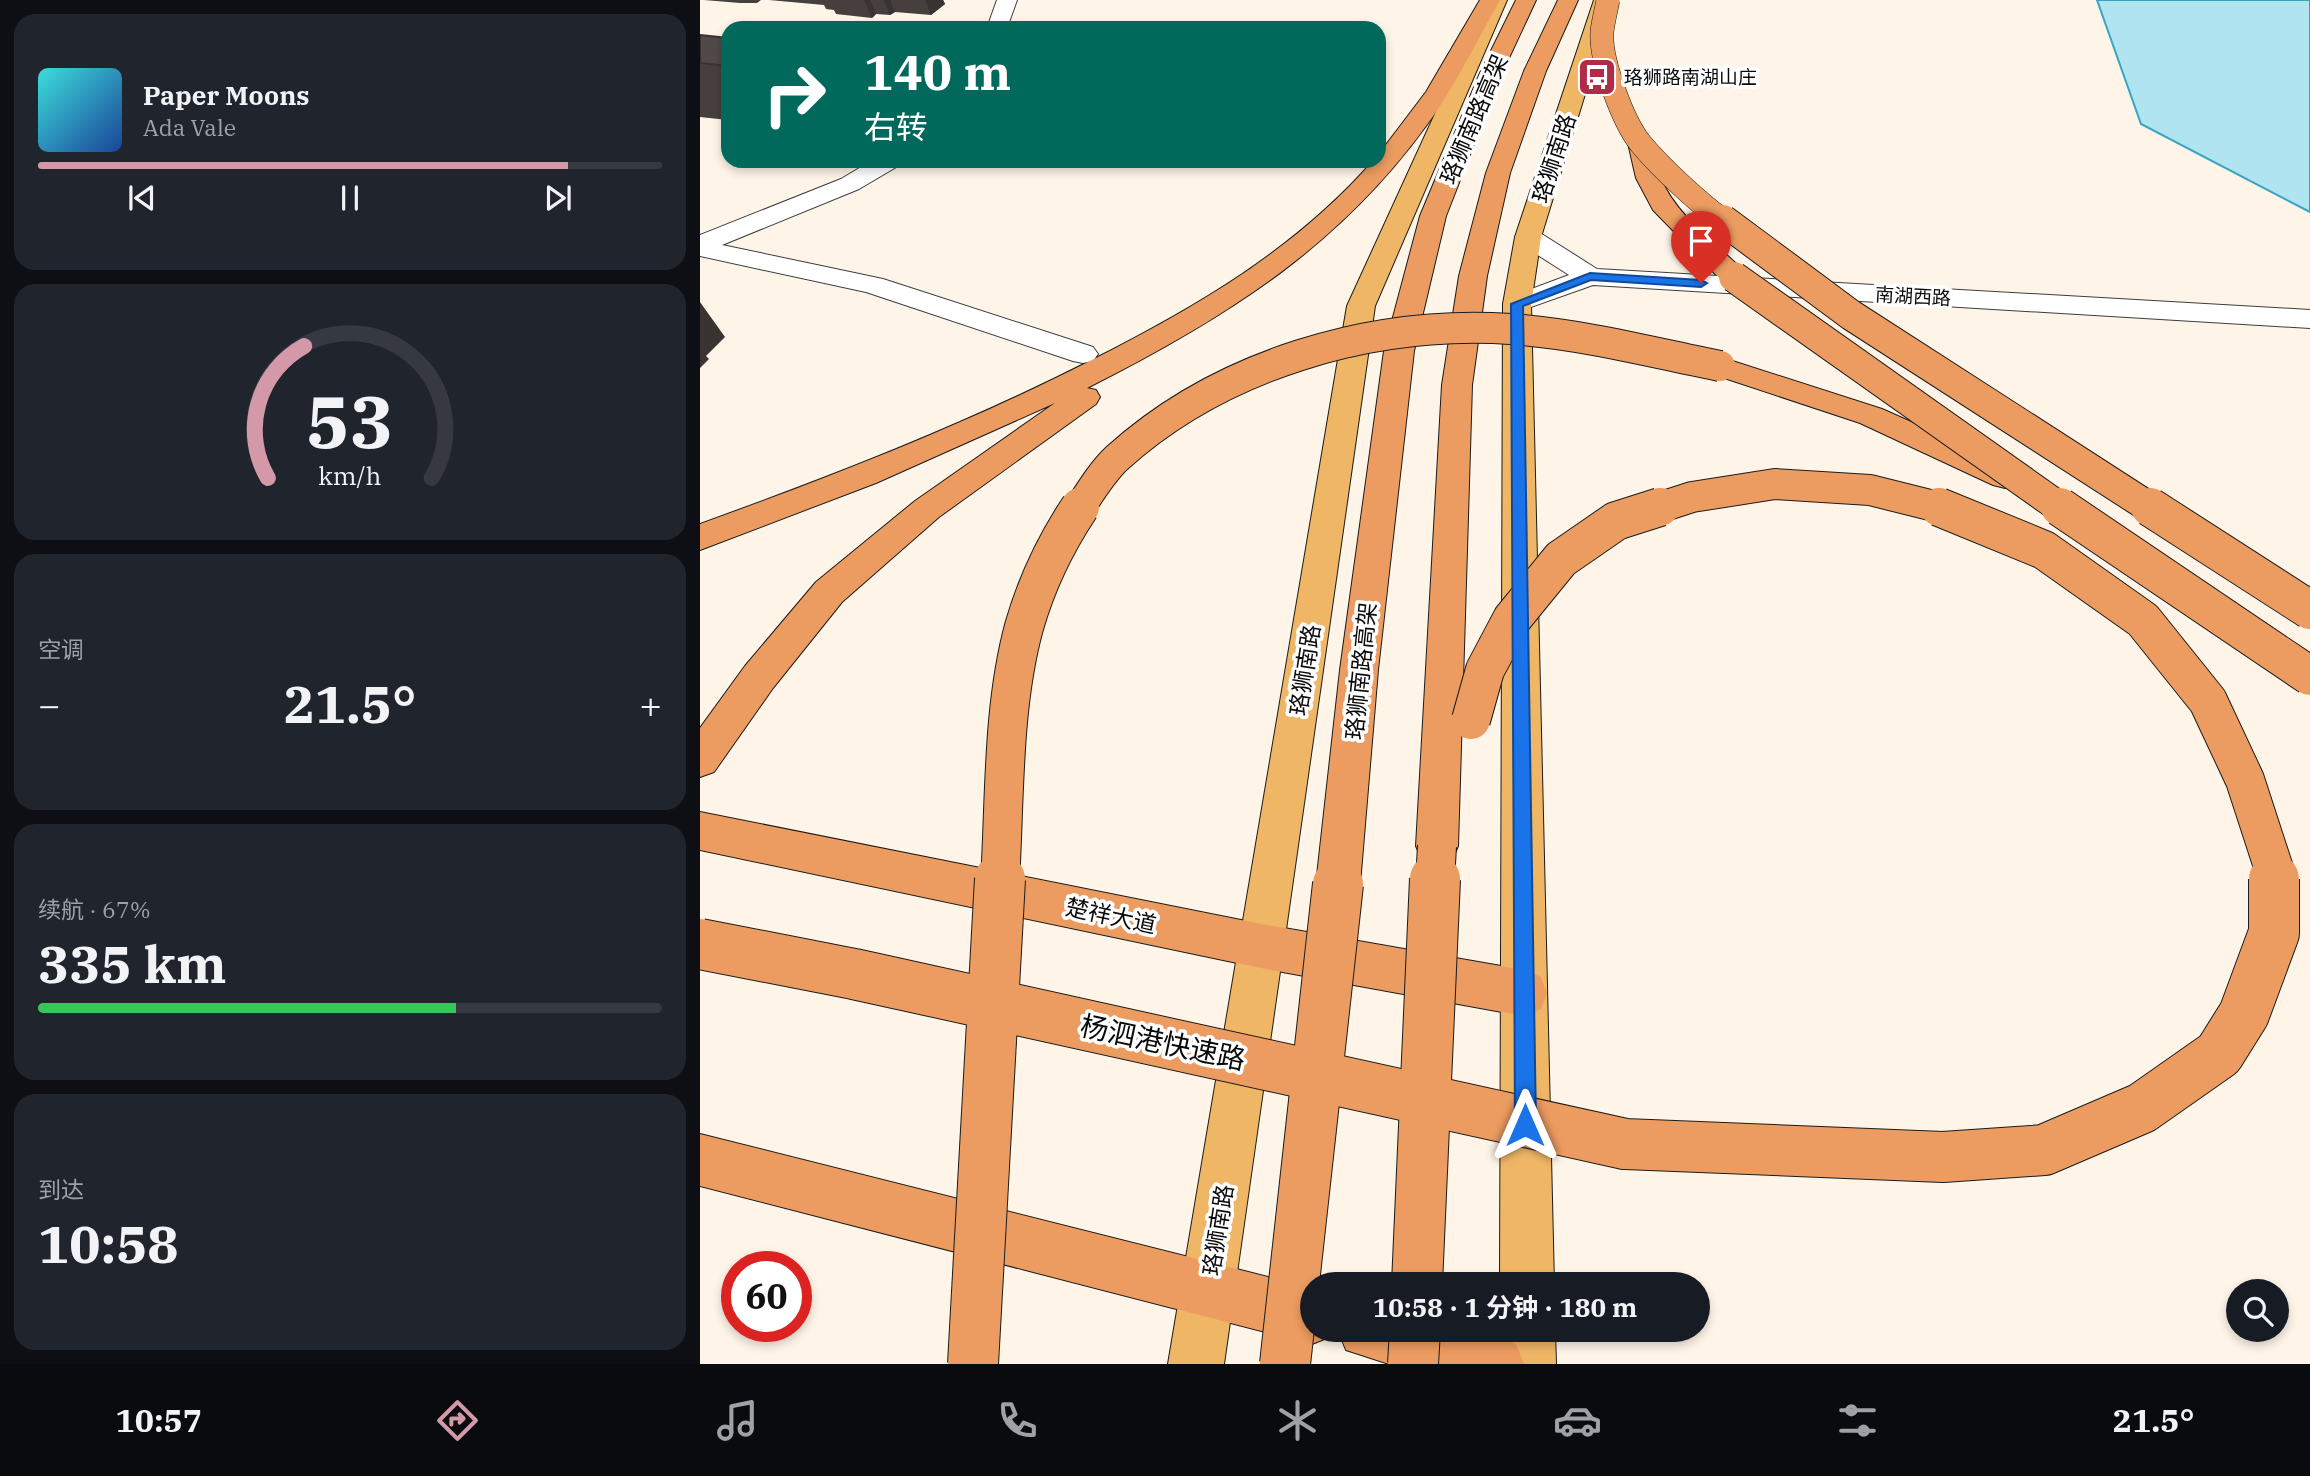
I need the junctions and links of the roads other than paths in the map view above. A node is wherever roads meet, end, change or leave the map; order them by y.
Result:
1 (1007, 0) edge
2 (1490, 0) edge
3 (1497, 0) edge
4 (1527, 0) edge
5 (1568, 0) edge
6 (1606, 0) edge
7 (1000, 21) edge
8 (1640, 143) junction
9 (1386, 159) edge
10 (877, 168) edge
11 (1379, 168) edge
12 (1528, 237) junction
13 (700, 246) edge
14 (1590, 277) junction
15 (1517, 304) junction
16 (1193, 319) junction
17 (2310, 319) edge
18 (1083, 354) dead end
19 (2042, 495) junction
20 (700, 537) edge
21 (2310, 610) edge
22 (2310, 676) edge
23 (700, 760) edge
24 (700, 831) edge
25 (1437, 846) junction
26 (700, 944) edge
27 (1261, 946) junction
28 (1524, 993) junction
29 (700, 1160) edge
30 (1418, 1272) edge
31 (1527, 1272) edge
32 (1208, 1289) junction
33 (1300, 1313) edge
34 (1412, 1342) edge
35 (1414, 1342) edge
36 (1527, 1342) edge
37 (973, 1364) edge
38 (1196, 1364) edge
39 (1285, 1364) edge
40 (1413, 1364) edge
41 (1496, 1364) edge
42 (1528, 1364) edge

1 - 7 street
2 - 9 highway
3 - 27 main road, 珞狮南路
4 - 39 highway, 珞狮南路高架, bridge
5 - 25 highway, 珞狮南路高架
6 - 8 highway, bridge
6 - 12 main road, 珞狮南路
8 - 19 highway, bridge
8 - 21 highway, bridge
10 - 13 street
11 - 16 highway
12 - 14 street, 南湖西路
12 - 15 main road, 珞狮南路
13 - 18 street
14 - 15 street
14 - 17 street, 南湖西路
15 - 28 main road, 珞狮南路
16 - 20 highway
16 - 23 highway
19 - 22 highway, bridge
19 - 37 highway, bridge
24 - 27 highway, 楚祥大道
25 - 26 highway, 杨泗港快速路, bridge
25 - 30 highway, 珞狮南路高架, bridge
27 - 28 highway, 楚祥大道
27 - 32 main road, 珞狮南路
28 - 31 main road, 珞狮南路
29 - 32 highway
32 - 33 highway
32 - 38 main road, 珞狮南路
34 - 41 highway
35 - 40 highway, bridge
36 - 42 main road

